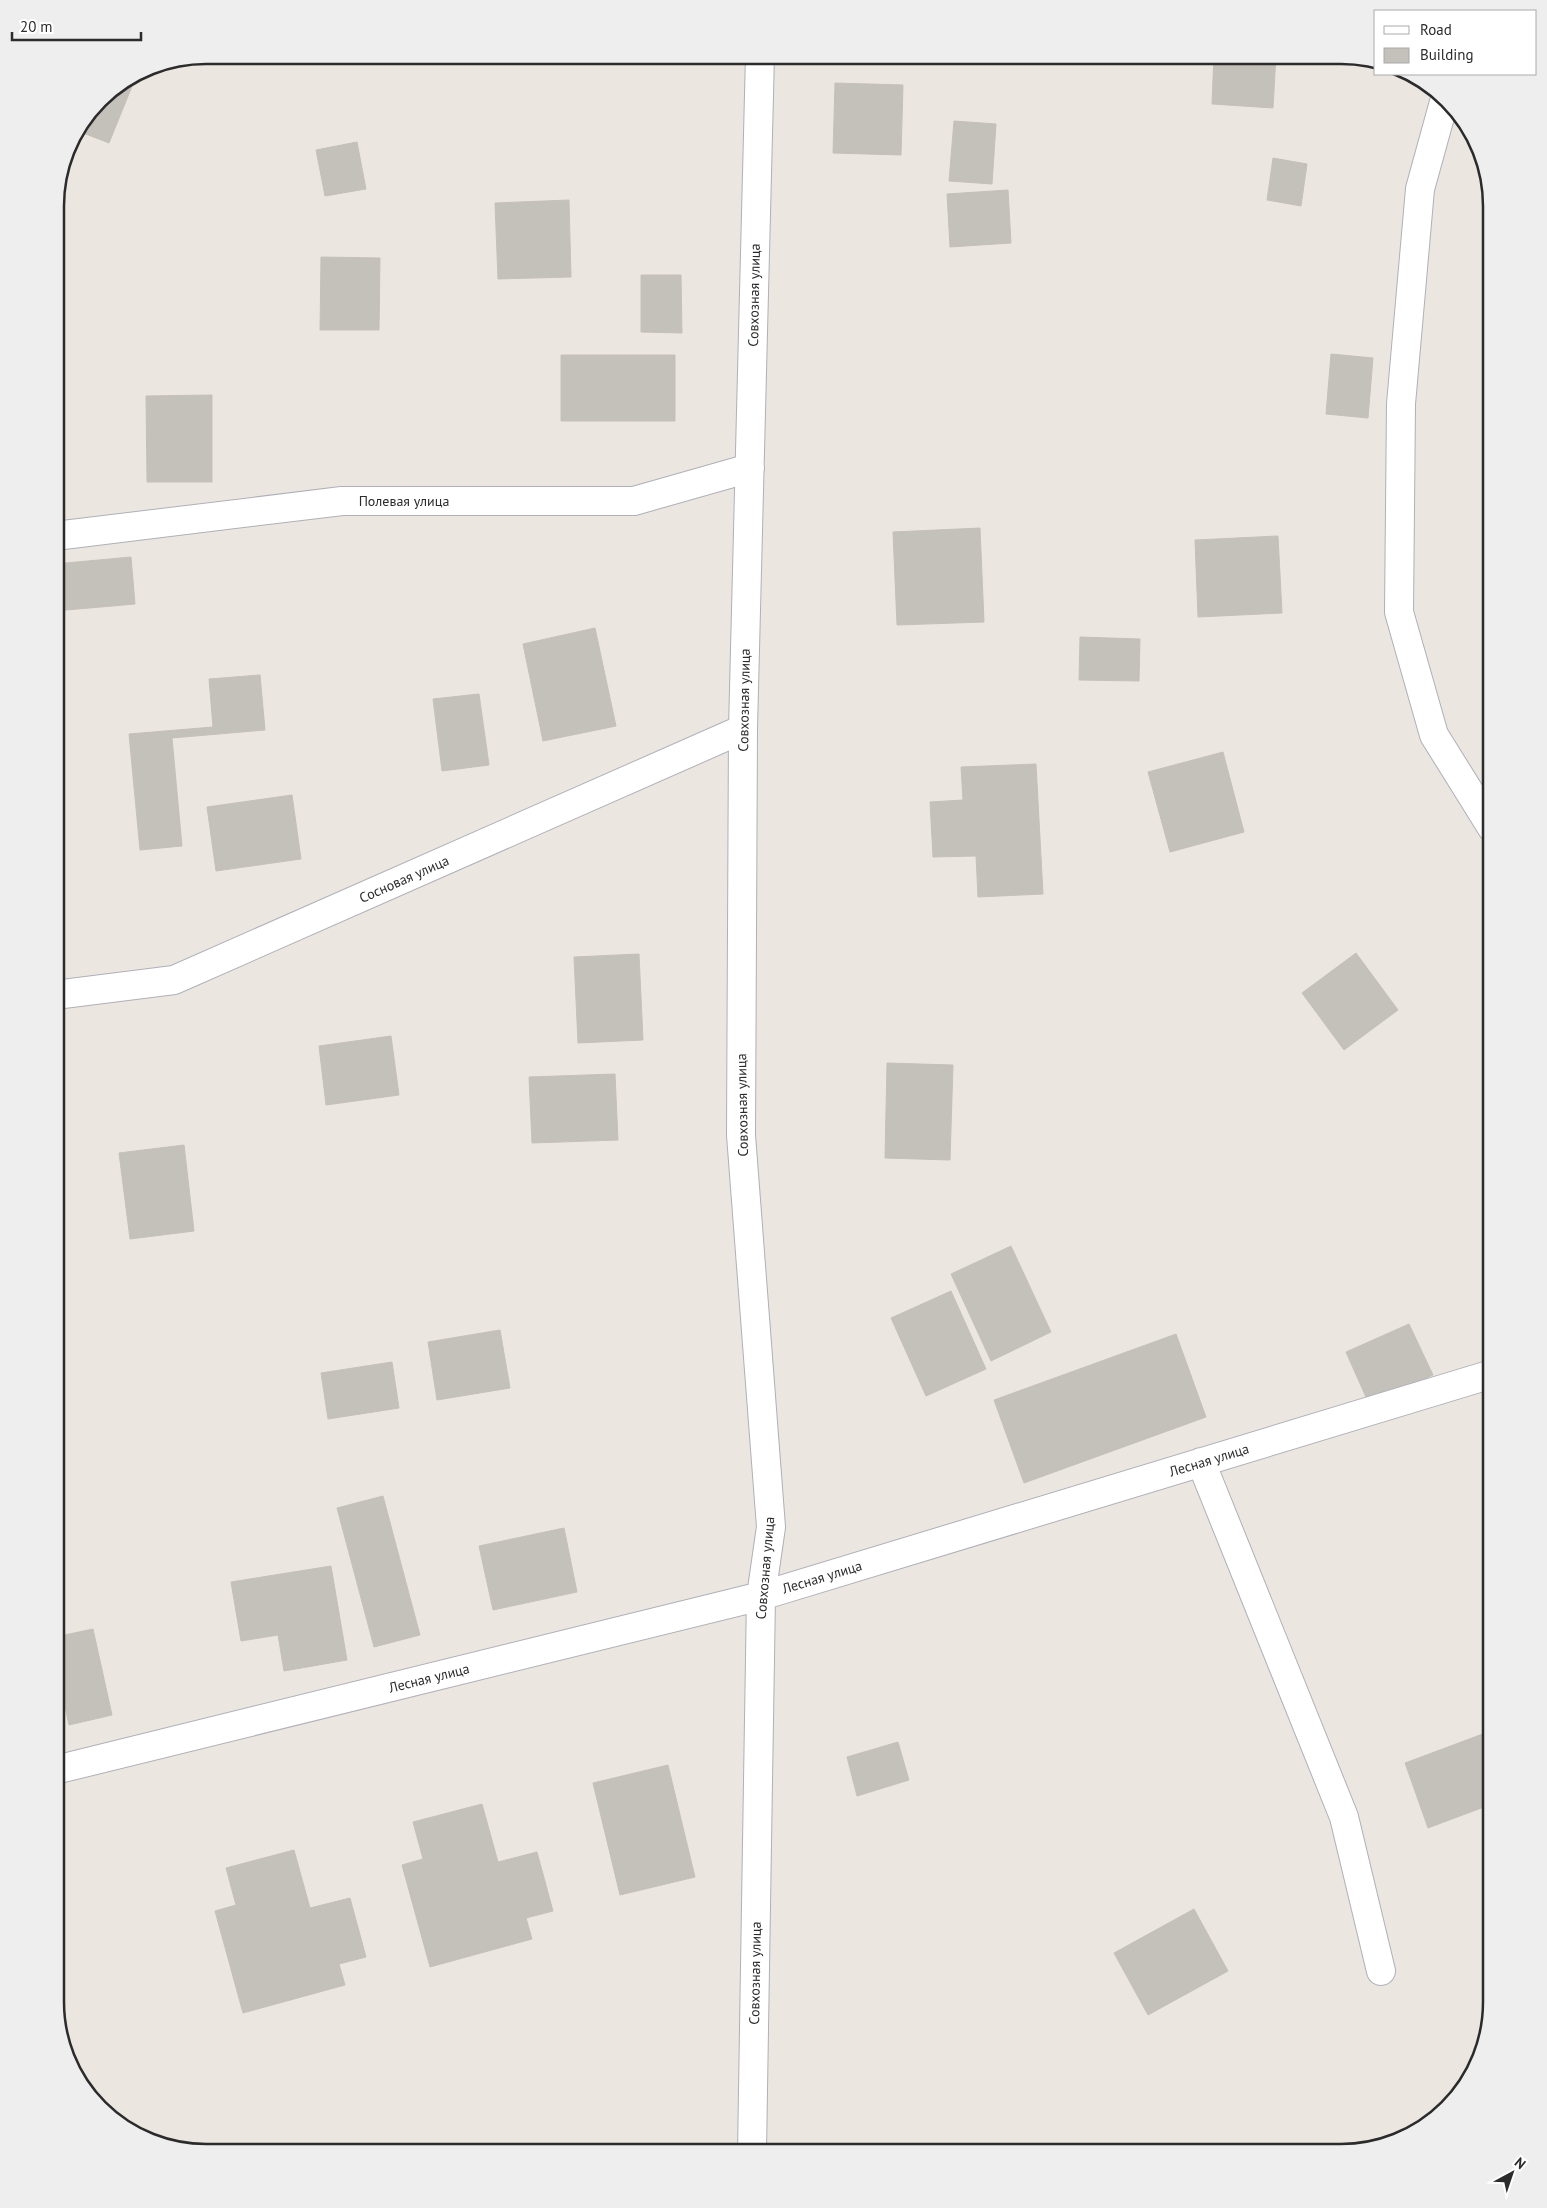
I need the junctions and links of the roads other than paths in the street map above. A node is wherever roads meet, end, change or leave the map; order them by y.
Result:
1 (760, 64) edge
2 (1443, 107) edge
3 (750, 468) junction
4 (64, 535) edge
5 (743, 729) junction
6 (1483, 814) edge
7 (64, 994) edge
8 (1483, 1377) edge
9 (1201, 1462) junction
10 (761, 1596) junction
11 (64, 1768) edge
12 (1381, 1971) dead end
13 (752, 2144) edge

1 - 3 street, Совхозная улица
2 - 6 street
3 - 4 street, Полевая улица
3 - 5 street, Совхозная улица
5 - 7 street, Сосновая улица
5 - 10 street, Совхозная улица
8 - 9 street, Лесная улица
9 - 10 street, Лесная улица
9 - 12 street
10 - 11 street, Лесная улица
10 - 13 street, Совхозная улица

